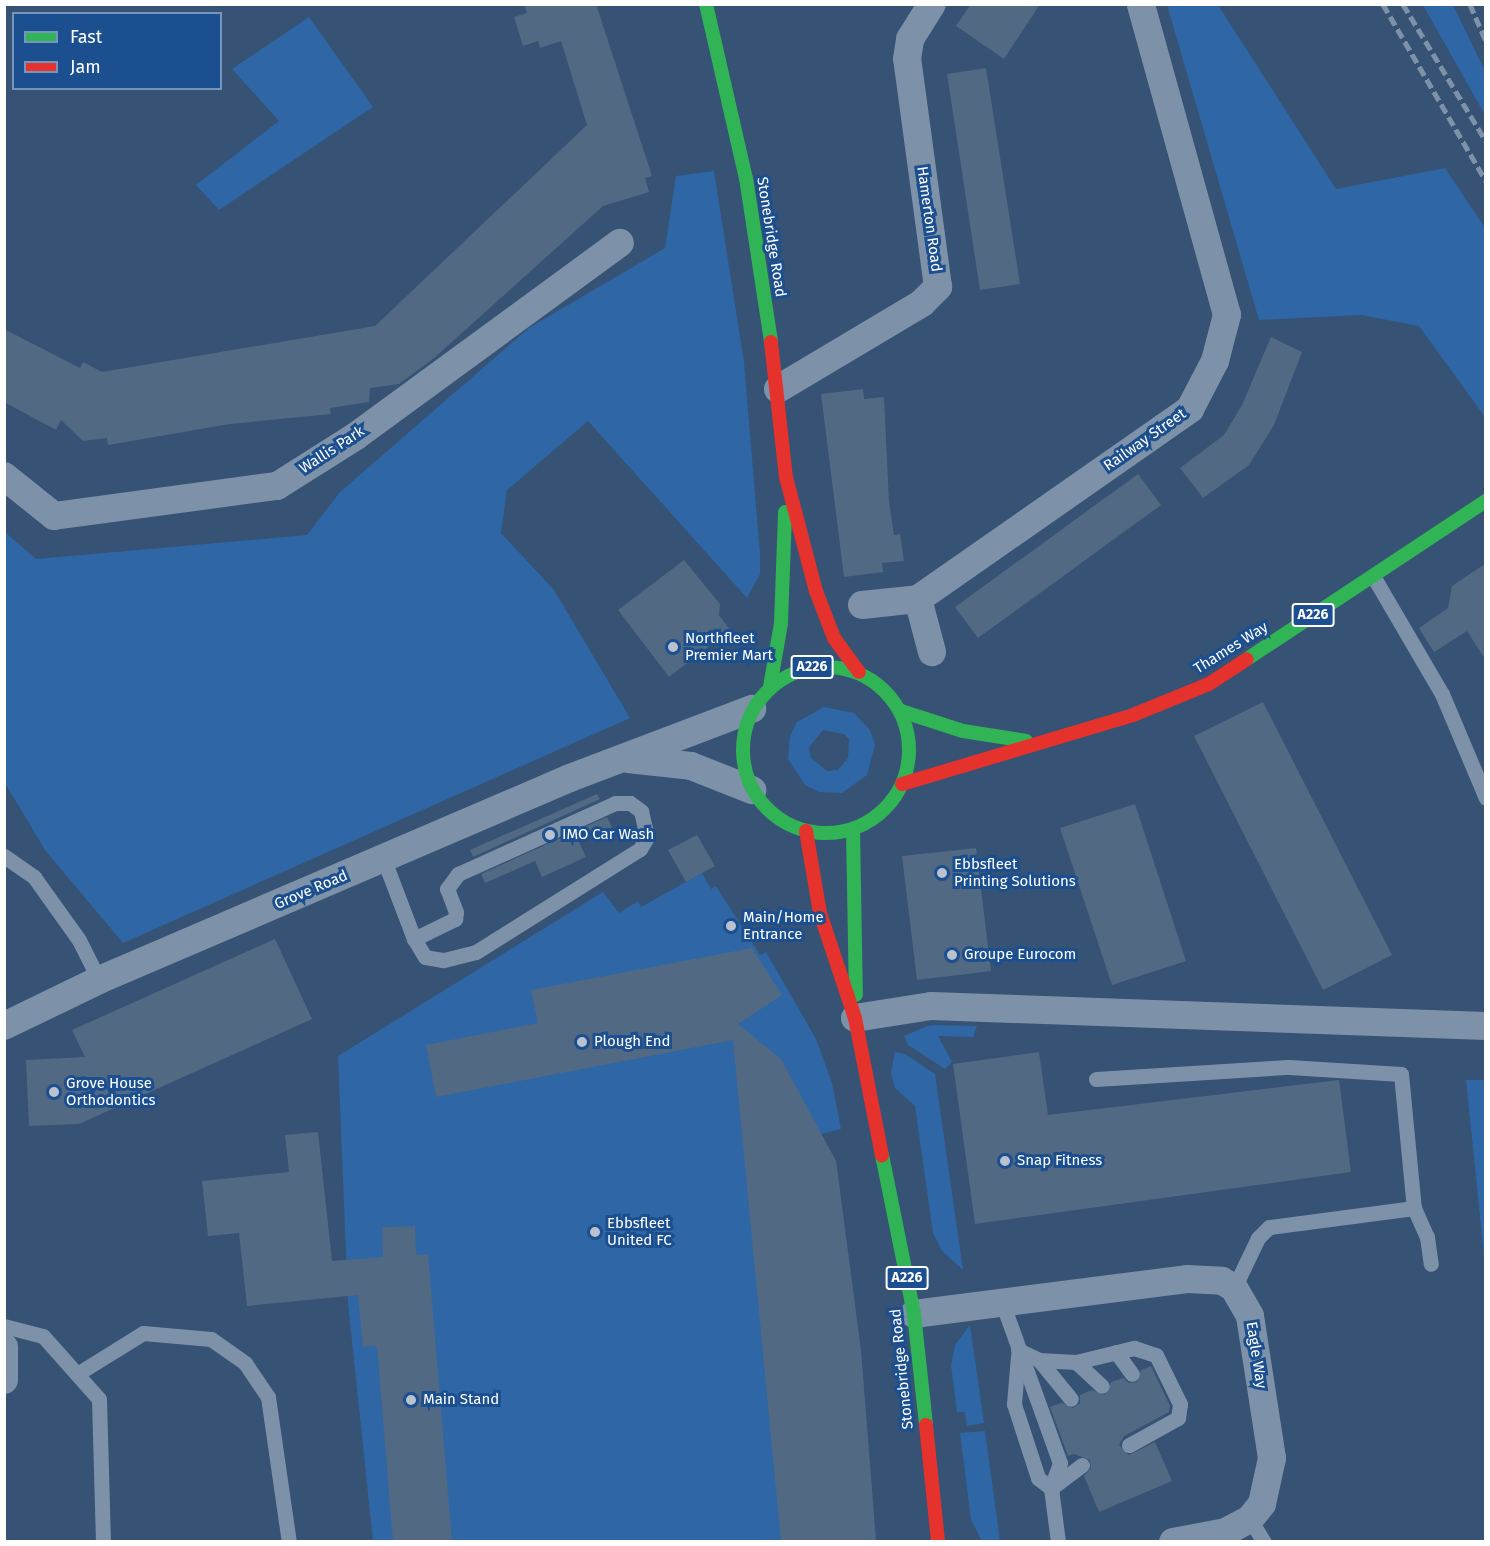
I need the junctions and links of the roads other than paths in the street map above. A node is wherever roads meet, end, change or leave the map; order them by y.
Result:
1 (706, 4) edge
2 (932, 4) edge
3 (1141, 4) edge
4 (620, 243) dead end
5 (778, 389) junction
6 (4, 476) edge
7 (786, 477) junction
8 (1485, 501) edge
9 (1373, 576) junction
10 (918, 599) junction
11 (862, 605) dead end
12 (932, 652) dead end
13 (859, 672) junction
14 (770, 687) junction
15 (752, 709) junction
16 (901, 711) junction
17 (1034, 742) junction
18 (620, 758) junction
19 (902, 784) junction
20 (753, 790) junction
21 (1485, 798) edge
22 (853, 829) junction
23 (806, 831) junction
24 (4, 856) edge
25 (384, 860) junction
26 (414, 939) junction
27 (99, 980) junction
28 (855, 1018) junction
29 (4, 1026) edge
30 (1485, 1026) edge
31 (1096, 1079) dead end
32 (1414, 1208) junction
33 (1431, 1264) dead end
34 (1234, 1288) junction
35 (1002, 1302) junction
36 (914, 1314) junction
37 (4, 1326) edge
38 (4, 1347) edge
39 (1018, 1350) junction
40 (1116, 1352) junction
41 (1039, 1360) junction
42 (1076, 1362) junction
43 (77, 1374) junction
44 (1132, 1374) dead end
45 (4, 1380) edge
46 (1101, 1386) dead end
47 (1071, 1399) dead end
48 (1130, 1445) dead end
49 (1082, 1465) dead end
50 (1051, 1488) junction
51 (1257, 1530) edge
52 (103, 1542) edge
53 (289, 1542) edge
54 (938, 1542) edge
55 (1058, 1542) edge
56 (1173, 1542) edge

1 - 5 main road, Stonebridge Road
2 - 5 street, Hamerton Road
3 - 10 street, Railway Street
4 - 6 street, Wallis Park
5 - 7 main road, Stonebridge Road
7 - 13 main road, Stonebridge Road
7 - 14 main road, Stonebridge Road
8 - 9 main road, Thames Way / A226
9 - 17 main road, Thames Way / A226
9 - 21 lane
10 - 11 street, Railway Street
10 - 12 street
13 - 14 main road, A226
13 - 16 main road, A226
14 - 15 main road, A226
15 - 18 street, Grove Road
15 - 20 main road, A226
16 - 17 main road, Thames Way / A226
16 - 19 main road, A226
17 - 19 main road, Thames Way / A226
18 - 20 street, Grove Road
18 - 25 street, Grove Road
19 - 22 main road, A226
20 - 23 main road, A226
22 - 23 main road, A226
22 - 28 main road, Stonebridge Road / A226
23 - 28 main road, Stonebridge Road / A226
24 - 27 lane
25 - 26 lane
25 - 27 street, Grove Road
26 - 26 lane
27 - 29 street, Grove Road
28 - 30 street
28 - 36 main road, Stonebridge Road / A226
31 - 32 lane
32 - 33 lane
32 - 34 lane
34 - 35 street
34 - 51 street, Eagle Way
35 - 36 street
35 - 39 lane
36 - 54 main road, Stonebridge Road / A226
37 - 43 lane
38 - 45 street
39 - 41 lane
39 - 50 lane
39 - 50 lane
40 - 42 lane
40 - 44 lane
40 - 48 lane
41 - 42 lane
41 - 47 lane
42 - 46 lane
43 - 52 lane
43 - 53 lane
49 - 50 lane
50 - 55 lane
51 - 56 street, Eagle Way

